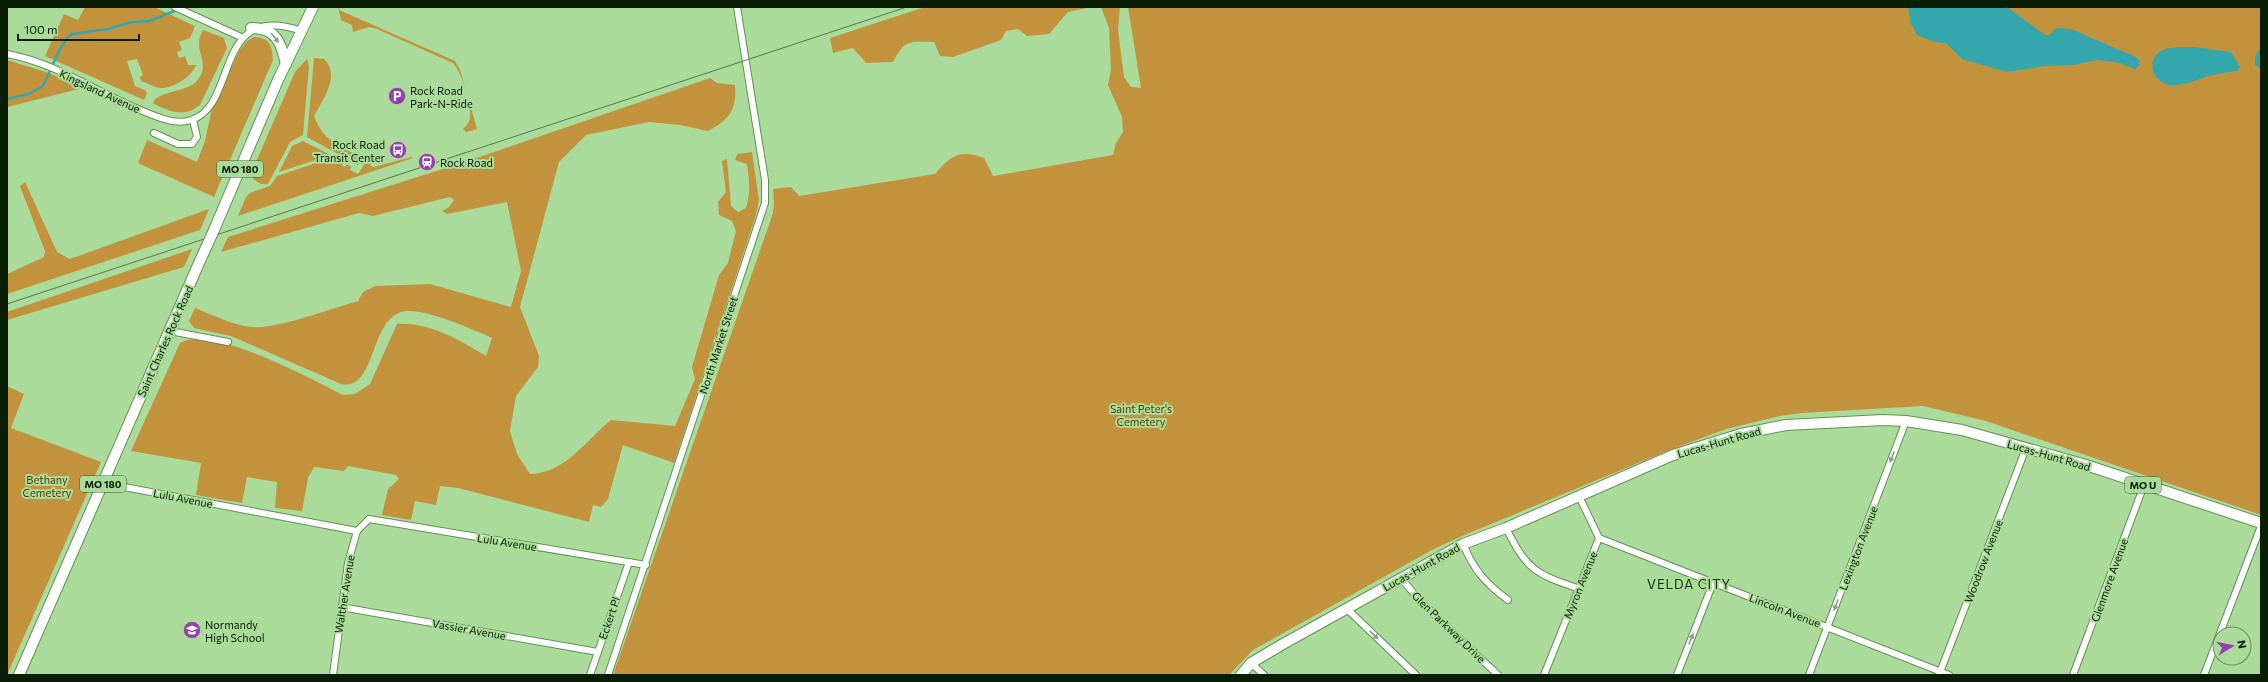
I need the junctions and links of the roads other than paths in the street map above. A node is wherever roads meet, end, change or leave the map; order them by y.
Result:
1 (175, 7) edge
2 (313, 7) edge
3 (737, 7) edge
4 (251, 28) junction
5 (302, 31) junction
6 (240, 37) junction
7 (7, 54) edge
8 (286, 64) junction
9 (193, 120) junction
10 (154, 133) dead end
11 (170, 331) junction
12 (228, 342) dead end
13 (1906, 421) junction
14 (2026, 448) junction
15 (103, 483) junction
16 (2144, 485) junction
17 (1579, 496) junction
18 (369, 519) joint
19 (2261, 523) edge
20 (2261, 526) edge
21 (1506, 528) junction
22 (357, 531) junction
23 (1599, 538) junction
24 (1463, 544) junction
25 (629, 562) junction
26 (646, 565) junction
27 (1401, 578) junction
28 (1713, 583) junction
29 (1580, 589) junction
30 (1508, 600) dead end
31 (341, 606) junction
32 (1346, 608) junction
33 (1828, 626) junction
34 (598, 652) junction
35 (1251, 663) junction
36 (1940, 673) edge
37 (19, 675) edge
38 (333, 675) edge
39 (590, 675) edge
40 (608, 675) edge
41 (1241, 675) edge
42 (1264, 675) edge
43 (1416, 675) edge
44 (1498, 675) edge
45 (1544, 675) edge
46 (1677, 675) edge
47 (1809, 675) edge
48 (1949, 675) edge
49 (2073, 675) edge
50 (2204, 675) edge

1 - 6 street
2 - 5 main road, Saint Charles Rock Road / MO 180
3 - 26 street, North Market Street
4 - 5 street
4 - 6 street
4 -> 8 main road
5 - 8 main road, Saint Charles Rock Road / MO 180
6 - 9 street
7 - 9 street, Kingsland Avenue
8 - 11 main road, Saint Charles Rock Road / MO 180, bridge
9 - 10 street
11 - 12 street
11 - 15 main road, Saint Charles Rock Road / MO 180
13 - 14 main road, Lucas-Hunt Road
13 - 17 main road, Lucas-Hunt Road
13 -> 33 street, Lexington Avenue
14 - 16 main road, Lucas-Hunt Road / MO U
14 - 36 street, Woodrow Avenue
15 - 22 street, Lulu Avenue
15 - 37 main road, Saint Charles Rock Road / MO 180
16 - 19 main road, Lucas-Hunt Road / MO U
16 - 49 street, Glenmore Avenue
17 - 21 main road, Lucas-Hunt Road
17 - 23 street, Myron Avenue
18 - 22 street, Walther Avenue
18 - 25 street, Lulu Avenue
20 - 50 street
21 - 24 main road, Lucas-Hunt Road
21 - 29 street
22 - 31 street, Walther Avenue
23 - 28 street, Lincoln Avenue
23 - 29 street, Myron Avenue
24 - 27 main road, Lucas-Hunt Road
24 - 30 street
25 - 26 street, Lulu Avenue
25 - 34 street, Eckert Pl
26 - 40 street, North Market Street
27 - 32 main road, Lucas-Hunt Road
27 - 44 street, Glen Parkway Drive
28 - 33 street, Lincoln Avenue
46 -> 28 street
29 - 45 street, Myron Avenue
31 - 34 street, Vassier Avenue
31 - 38 street, Walther Avenue
32 - 35 main road, Lucas-Hunt Road
32 -> 43 street
33 - 36 street, Lincoln Avenue
33 - 47 street, Lexington Avenue
34 - 39 street, Eckert Pl
35 - 41 main road, Lucas-Hunt Road
35 - 42 street
36 - 48 street, Lincoln Avenue

